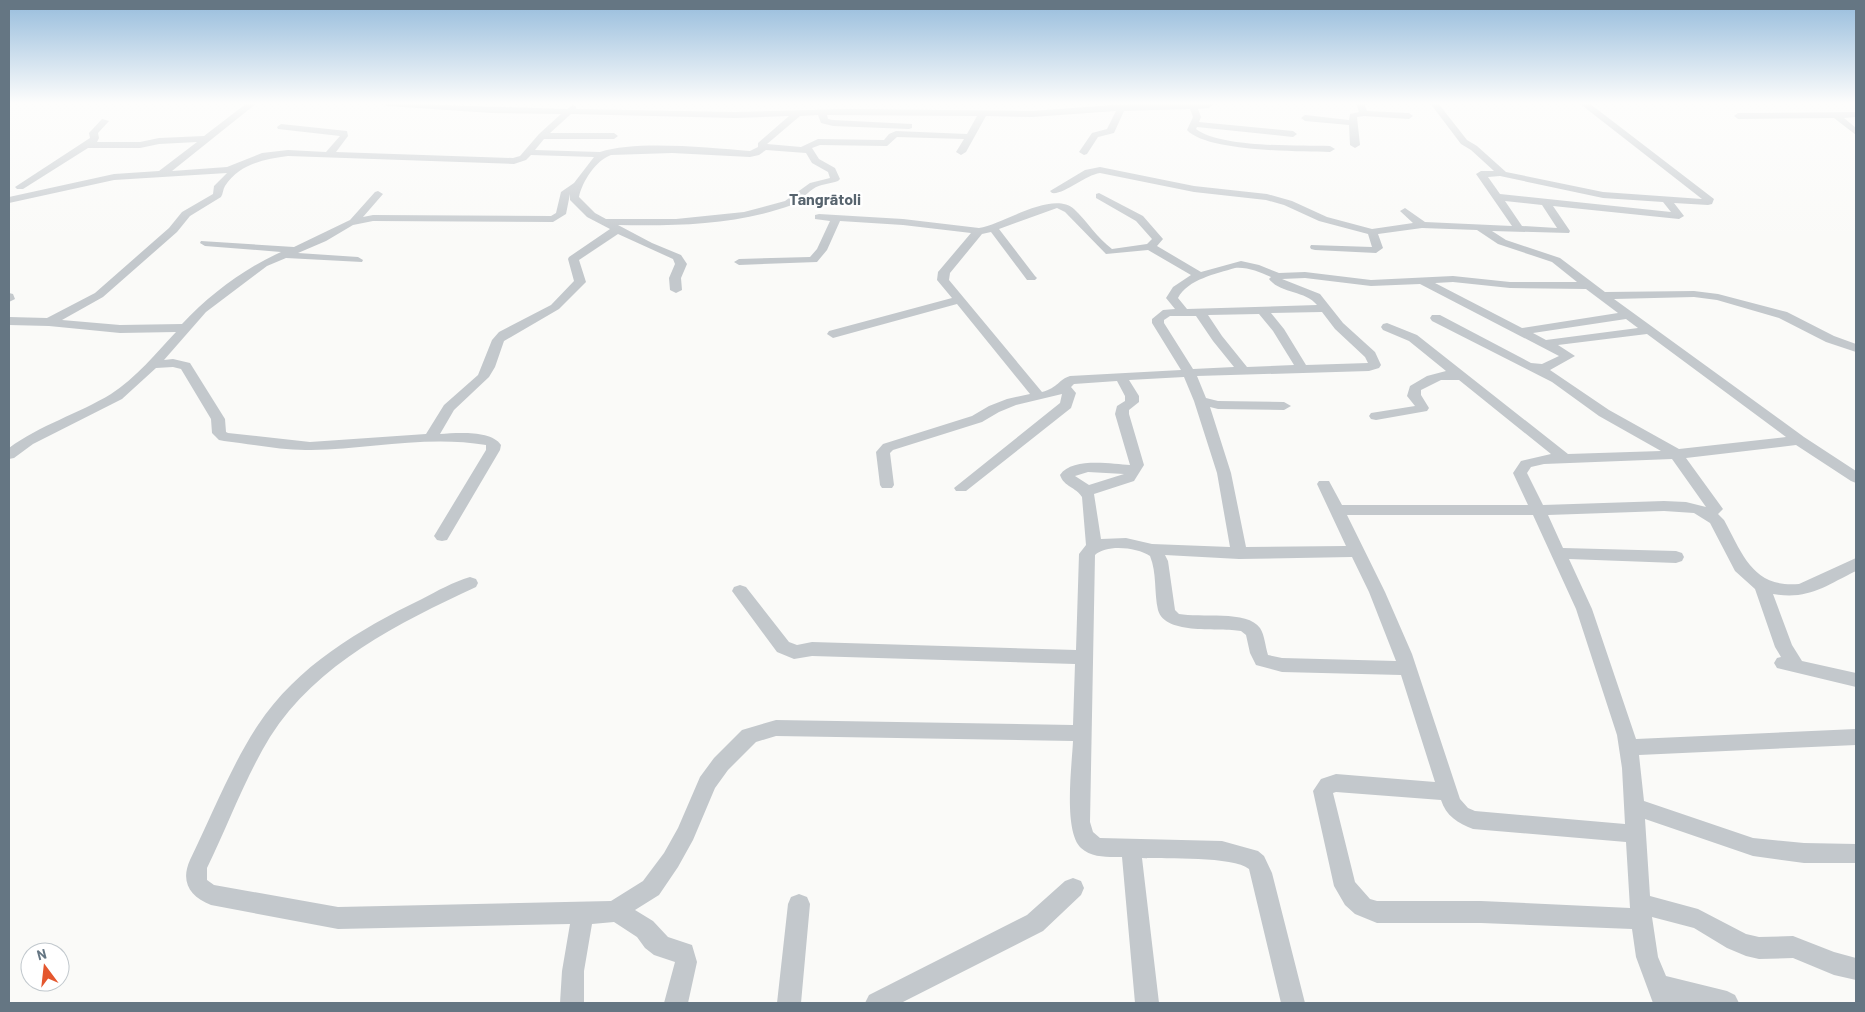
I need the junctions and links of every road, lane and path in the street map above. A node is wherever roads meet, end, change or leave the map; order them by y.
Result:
1 (78, 150) edge
2 (192, 150) edge
3 (332, 150) edge
4 (616, 150) edge
5 (666, 150) edge
6 (759, 150) edge
7 (807, 150) edge
8 (1476, 150) edge
9 (1645, 150) edge
10 (528, 152) joint
11 (329, 154) junction
12 (601, 155) junction
13 (239, 167) junction
14 (163, 173) junction
15 (1502, 173) junction
16 (11, 180) dead end
17 (577, 185) junction
18 (1055, 191) dead end
19 (378, 194) dead end
20 (14, 196) edge
21 (1099, 196) dead end
22 (1498, 197) junction
23 (1666, 199) junction
24 (1546, 202) junction
25 (9, 210) edge
26 (1405, 211) dead end
27 (819, 217) dead end
28 (836, 218) junction
29 (355, 220) junction
30 (606, 222) junction
31 (1422, 225) junction
32 (993, 228) junction
33 (1479, 228) junction
34 (618, 229) junction
35 (1520, 230) junction
36 (979, 231) junction
37 (1372, 232) junction
38 (205, 243) dead end
39 (1150, 247) junction
40 (1315, 247) dead end
41 (299, 250) junction
42 (286, 256) junction
43 (358, 260) dead end
44 (738, 262) dead end
45 (1199, 275) junction
46 (1277, 276) junction
47 (1031, 278) dead end
48 (1422, 281) junction
49 (1589, 286) junction
50 (676, 290) dead end
51 (1602, 296) junction
52 (959, 300) junction
53 (1325, 308) junction
54 (1262, 310) junction
55 (1200, 312) junction
56 (1184, 313) junction
57 (1629, 315) junction
58 (1436, 318) dead end
59 (9, 321) edge
60 (49, 322) junction
61 (1387, 327) dead end
62 (185, 328) junction
63 (1649, 330) junction
64 (1524, 331) junction
65 (833, 334) dead end
66 (1548, 343) junction
67 (1856, 348) edge
68 (154, 364) junction
69 (1535, 368) junction
70 (1303, 370) junction
71 (1244, 371) junction
72 (1189, 373) junction
73 (1457, 374) junction
74 (1120, 376) junction
75 (1064, 387) junction
76 (1039, 396) junction
77 (1201, 401) junction
78 (1284, 406) dead end
79 (1376, 416) dead end
80 (431, 437) junction
81 (1800, 440) junction
82 (1676, 454) junction
83 (9, 455) edge
84 (1564, 458) junction
85 (1136, 469) junction
86 (1856, 478) edge
87 (1324, 484) dead end
88 (887, 485) dead end
89 (961, 488) dead end
90 (1087, 491) junction
91 (1337, 510) junction
92 (1538, 510) junction
93 (1709, 514) junction
94 (442, 536) dead end
95 (1094, 547) junction
96 (1152, 549) junction
97 (1357, 551) junction
98 (1239, 553) junction
99 (1559, 553) junction
100 (1676, 557) dead end
101 (1856, 564) edge
102 (470, 583) dead end
103 (1762, 586) junction
104 (740, 591) dead end
105 (1085, 657) junction
106 (1408, 668) junction
107 (1856, 680) edge
108 (1083, 733) junction
109 (1856, 737) edge
110 (1628, 747) junction
111 (1447, 792) junction
112 (1635, 807) junction
113 (1636, 834) junction
114 (1131, 848) junction
115 (1856, 853) edge
116 (1073, 888) dead end
117 (800, 904) dead end
118 (615, 911) junction
119 (1640, 912) junction
120 (582, 913) junction
121 (1856, 969) edge
122 (1662, 995) edge
123 (572, 1003) edge
124 (676, 1003) edge
125 (789, 1003) edge
126 (878, 1003) edge
127 (1148, 1003) edge
128 (1293, 1003) edge
129 (1727, 1003) edge

1 - 20 street
2 - 14 street
3 - 11 street
4 - 12 street
5 - 6 street
7 - 30 street
8 - 15 street
9 - 23 street
10 - 11 street
10 - 12 street
11 - 13 street
12 - 17 street
13 - 14 street
13 - 60 street
14 - 20 street
15 - 22 street
15 - 23 street
16 - 20 street
17 - 29 street
17 - 30 street
18 - 37 street
19 - 29 street
20 - 25 street
21 - 39 street
22 - 24 street
22 - 35 street
23 - 24 street
24 - 35 street
26 - 31 street
27 - 28 street
28 - 36 street
28 - 44 street
29 - 41 street
30 - 34 street
31 - 33 street
31 - 37 street
32 - 36 street
32 - 39 street
32 - 47 street
33 - 35 street
33 - 49 street
34 - 50 street
34 - 80 street
36 - 52 street
37 - 40 street
38 - 41 street
39 - 45 street
41 - 42 street
42 - 43 street
42 - 62 street
45 - 46 street
45 - 56 street
46 - 48 street
46 - 53 street
48 - 49 street
48 - 64 street
49 - 51 street
51 - 57 street
51 - 67 street
52 - 65 street
52 - 76 street
53 - 54 street
53 - 70 street
54 - 55 street
54 - 70 street
55 - 56 street
55 - 71 street
56 - 72 street
57 - 63 street
57 - 64 street
58 - 69 street
59 - 60 street
60 - 62 street
61 - 73 street
62 - 68 street
63 - 66 street
63 - 81 street
64 - 66 street
66 - 69 street
68 - 80 street
68 - 83 street
69 - 82 street
70 - 71 street
71 - 72 street
72 - 74 street
72 - 77 street
73 - 79 street
73 - 84 street
74 - 75 street
74 - 85 street
75 - 76 street
75 - 89 street
76 - 88 street
77 - 78 street
77 - 98 street
80 - 94 street
81 - 82 street
81 - 86 street
82 - 84 street
82 - 93 street
84 - 92 street
85 - 90 street
85 - 90 street
87 - 91 street
90 - 95 street
91 - 92 street
91 - 97 street
92 - 93 street
92 - 99 street
93 - 103 street
95 - 96 street
95 - 105 street
96 - 98 street
96 - 106 street
97 - 98 street
97 - 106 street
99 - 100 street
99 - 110 street
101 - 103 street
102 - 120 street
103 - 107 street
104 - 105 street
105 - 108 street
106 - 111 street
108 - 114 street
108 - 118 street
109 - 110 street
110 - 112 street
111 - 113 street
111 - 119 street
112 - 113 street
112 - 115 street
113 - 119 street
114 - 127 street
114 - 128 street
116 - 126 street
117 - 125 street
118 - 120 street
118 - 124 street
119 - 121 street
119 - 122 street
120 - 123 street
122 - 129 street

